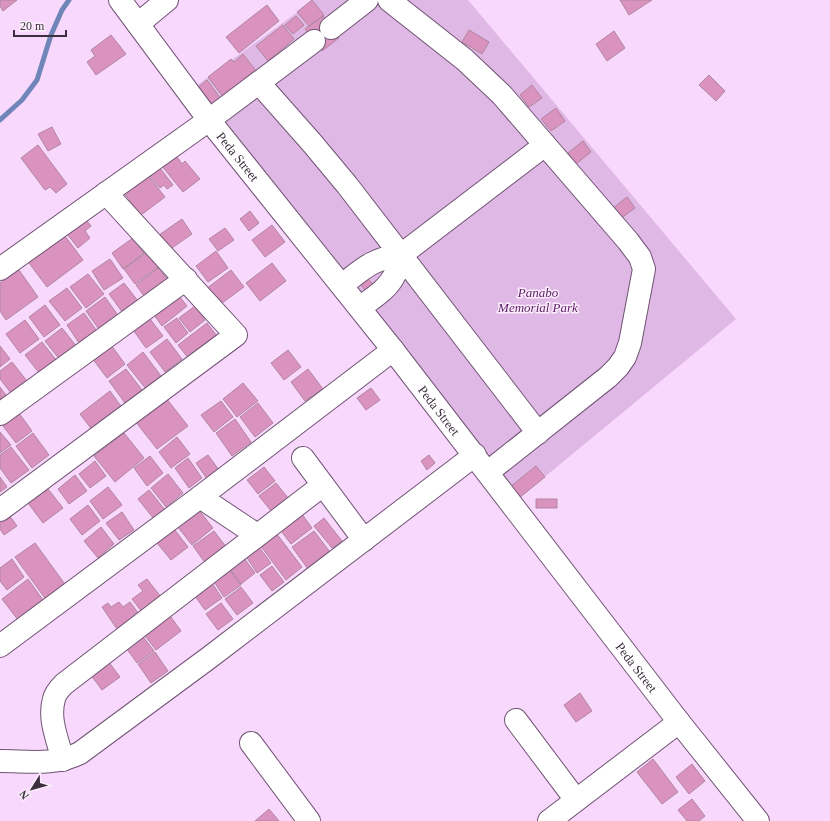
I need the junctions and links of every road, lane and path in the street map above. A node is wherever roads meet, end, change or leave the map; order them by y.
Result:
1 (120, 0) edge
2 (167, 0) edge
3 (367, 0) edge
4 (389, 0) edge
5 (138, 24) junction
6 (332, 28) dead end
7 (314, 41) dead end
8 (259, 83) junction
9 (209, 120) junction
10 (544, 145) junction
11 (106, 193) junction
12 (401, 255) junction
13 (0, 269) edge
14 (186, 279) junction
15 (342, 285) junction
16 (360, 308) junction
17 (393, 350) junction
18 (0, 414) edge
19 (538, 433) junction
20 (475, 455) junction
21 (303, 458) dead end
22 (488, 472) junction
23 (324, 485) junction
24 (200, 497) junction
25 (0, 510) edge
26 (257, 535) junction
27 (364, 540) junction
28 (0, 646) edge
29 (516, 720) dead end
30 (679, 722) junction
31 (251, 743) dead end
32 (63, 760) junction
33 (0, 761) edge
34 (576, 800) junction
35 (309, 821) edge
36 (548, 821) edge
37 (758, 821) edge

1 - 5 street, Peda Street
2 - 5 street
3 - 6 street
4 - 10 street
5 - 9 street, Peda Street
7 - 8 street
8 - 9 street
8 - 12 street
9 - 11 street
9 - 15 street, Peda Street
10 - 12 street
10 - 19 street
11 - 13 street
11 - 14 street
12 - 15 street
12 - 16 street
12 - 19 street
14 - 18 street
14 - 25 street
15 - 16 street, Peda Street
16 - 17 street, Peda Street
17 - 20 street, Peda Street
17 - 24 street
19 - 22 street
20 - 22 street, Peda Street
20 - 27 street
21 - 23 street
22 - 30 street, Peda Street
23 - 26 street
23 - 27 street
24 - 26 street
24 - 28 street
26 - 32 street
27 - 32 street
29 - 34 street
30 - 34 street
30 - 37 street, Peda Street
31 - 35 street
32 - 33 street
34 - 36 street

